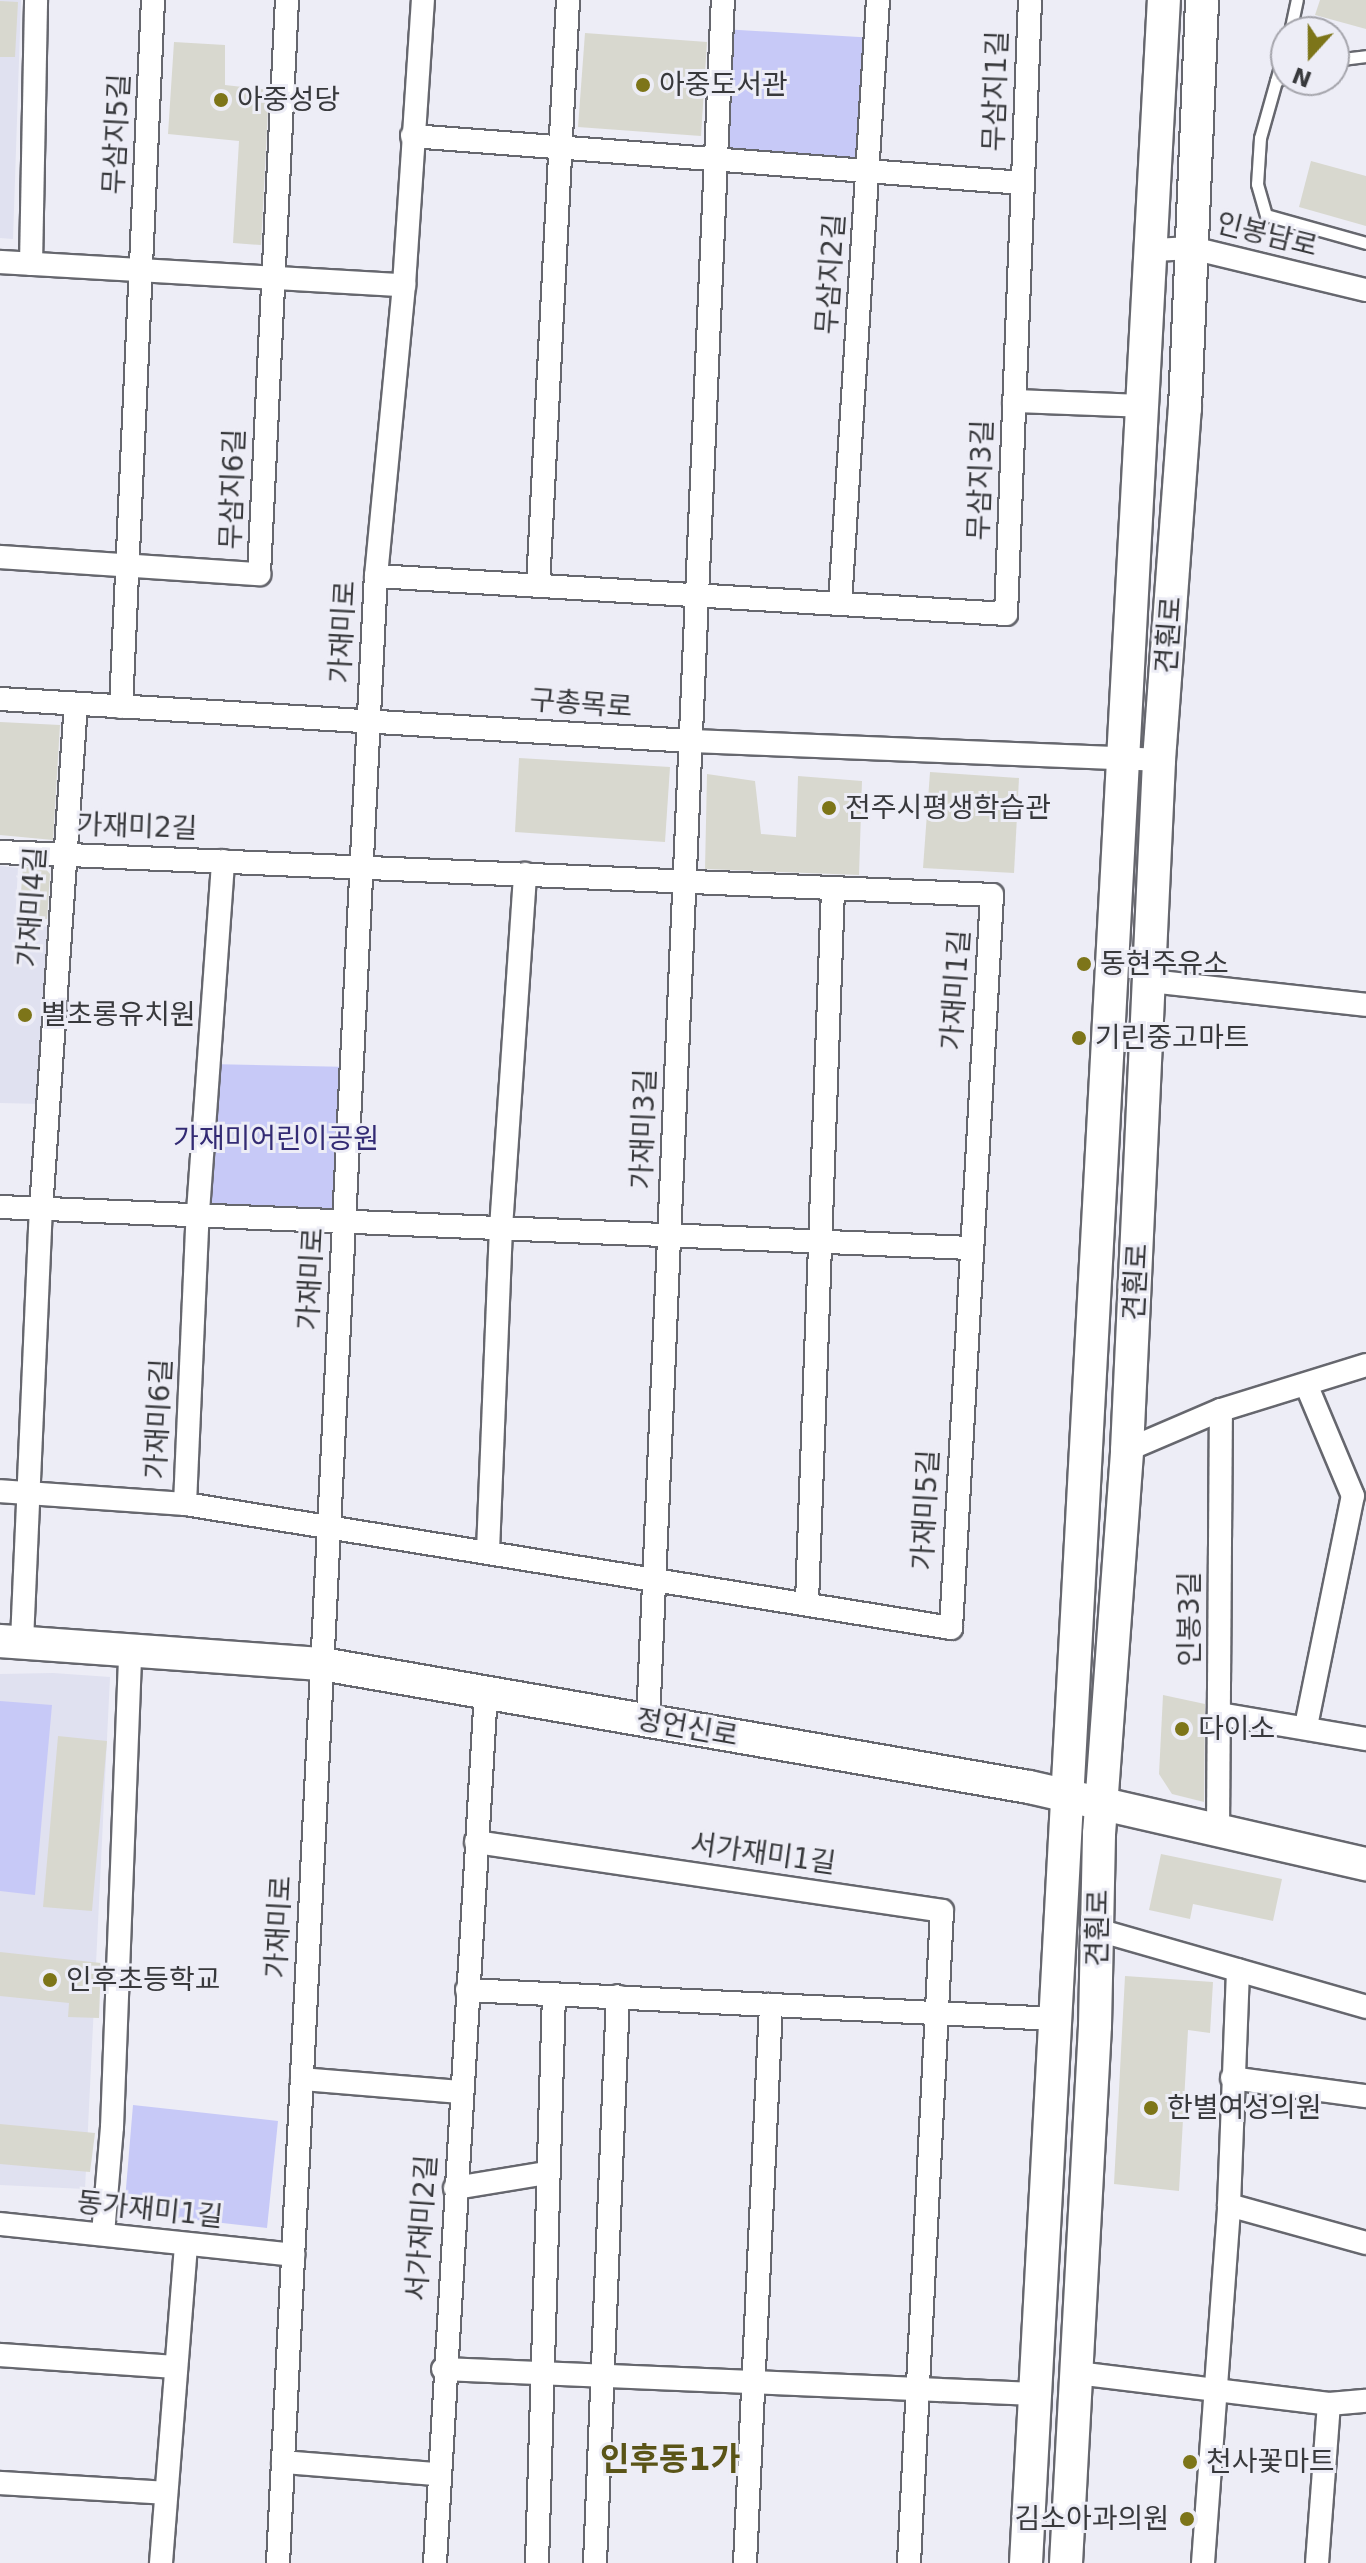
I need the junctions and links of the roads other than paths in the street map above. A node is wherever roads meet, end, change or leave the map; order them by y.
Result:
1 (36, 0) edge
2 (153, 0) edge
3 (287, 0) edge
4 (423, 0) edge
5 (568, 0) edge
6 (723, 0) edge
7 (878, 0) edge
8 (1030, 0) edge
9 (1164, 0) edge
10 (1202, 0) edge
11 (1275, 96) edge
12 (412, 136) junction
13 (561, 149) junction
14 (716, 160) junction
15 (868, 171) junction
16 (1023, 183) junction
17 (1366, 243) edge
18 (1192, 248) junction
19 (1154, 250) junction
20 (0, 262) edge
21 (31, 264) junction
22 (141, 270) junction
23 (272, 276) junction
24 (404, 285) junction
25 (1366, 290) edge
26 (1014, 401) junction
27 (1143, 406) junction
28 (0, 557) edge
29 (127, 565) junction
30 (376, 576) junction
31 (538, 586) junction
32 (697, 597) junction
33 (840, 604) junction
34 (0, 699) edge
35 (76, 704) junction
36 (121, 707) junction
37 (369, 722) junction
38 (691, 741) junction
39 (1159, 760) junction
40 (1125, 761) junction
41 (0, 852) edge
42 (66, 855) junction
43 (223, 861) junction
44 (361, 867) junction
45 (525, 874) junction
46 (684, 881) junction
47 (833, 888) junction
48 (1150, 981) junction
49 (1366, 1005) edge
50 (0, 1207) edge
51 (41, 1209) junction
52 (198, 1212) junction
53 (344, 1222) junction
54 (501, 1228) junction
55 (669, 1236) junction
56 (818, 1242) junction
57 (969, 1248) junction
58 (1366, 1365) edge
59 (1306, 1384) junction
60 (1221, 1410) junction
61 (1127, 1450) junction
62 (0, 1491) edge
63 (27, 1491) junction
64 (185, 1504) junction
65 (329, 1526) junction
66 (488, 1551) junction
67 (654, 1578) junction
68 (807, 1602) junction
69 (11, 1641) edge
70 (130, 1648) junction
71 (322, 1664) junction
72 (486, 1691) junction
73 (1219, 1714) junction
74 (648, 1722) junction
75 (1306, 1726) junction
76 (1366, 1739) edge
77 (1068, 1796) junction
78 (1101, 1803) junction
79 (1218, 1829) junction
80 (476, 1842) junction
81 (1366, 1864) edge
82 (1098, 1930) junction
83 (1238, 1970) junction
84 (467, 1990) junction
85 (554, 1995) junction
86 (618, 1996) junction
87 (771, 2005) junction
88 (1366, 2007) edge
89 (936, 2011) junction
90 (1056, 2019) junction
91 (1232, 2078) junction
92 (302, 2079) junction
93 (461, 2092) junction
94 (1366, 2096) edge
95 (547, 2173) junction
96 (455, 2188) junction
97 (1229, 2205) junction
98 (0, 2224) edge
99 (103, 2234) junction
100 (1366, 2243) edge
101 (186, 2244) junction
102 (293, 2255) junction
103 (0, 2355) edge
104 (176, 2367) junction
105 (443, 2369) junction
106 (543, 2373) junction
107 (1077, 2373) junction
108 (603, 2376) junction
109 (754, 2382) junction
110 (917, 2389) junction
111 (1215, 2389) junction
112 (1034, 2394) junction
113 (1366, 2401) edge
114 (1329, 2404) junction
115 (283, 2462) junction
116 (437, 2474) junction
117 (0, 2483) edge
118 (166, 2493) junction
119 (595, 2559) edge
120 (537, 2561) edge
121 (161, 2563) edge
122 (278, 2563) edge
123 (435, 2563) edge
124 (745, 2563) edge
125 (909, 2563) edge
126 (1026, 2563) edge
127 (1066, 2563) edge
128 (1203, 2563) edge
129 (1317, 2563) edge

1 - 21 street
2 - 22 street, 무삼지5길
3 - 23 street
4 - 12 street, 가재미로
5 - 13 street
6 - 14 street
7 - 15 street, 무삼지2길
8 - 16 street, 무삼지1길
9 - 19 street, 견훤로
10 - 18 street, 견훤로
11 - 17 lane
12 - 13 street
12 - 24 street, 가재미로
13 - 14 street
13 - 31 street
14 - 15 street
14 - 32 street
15 - 16 street
15 - 33 street, 무삼지2길
16 - 26 street, 무삼지3길
18 - 19 street, 인봉남로
18 - 25 street, 인봉남로
18 - 39 street, 견훤로
19 - 27 street, 견훤로
20 - 21 street
21 - 22 street
22 - 23 street
22 - 29 street, 무삼지5길
23 - 24 street
23 - 29 street, 무삼지6길
24 - 30 street, 가재미로
26 - 27 street
26 - 33 street, 무삼지3길
27 - 40 street, 견훤로
28 - 29 street, 무삼지6길
29 - 36 street
30 - 31 street, 무삼지3길
30 - 37 street, 가재미로
31 - 32 street, 무삼지3길
32 - 33 street, 무삼지3길
32 - 38 street
34 - 35 street, 구총목로
35 - 36 street, 구총목로
35 - 42 street, 가재미4길
36 - 37 street, 구총목로
37 - 38 street, 구총목로
37 - 44 street, 가재미로
38 - 40 street, 구총목로
38 - 46 street
39 - 40 street, 구총목로
39 - 48 street, 견훤로
40 - 77 street, 견훤로
41 - 42 street, 가재미2길
42 - 43 street, 가재미2길
42 - 51 street, 가재미4길
43 - 44 street, 가재미2길
43 - 52 street, 가재미2길
44 - 45 street, 가재미1길
44 - 53 street, 가재미로
45 - 46 street, 가재미1길
45 - 54 street
46 - 47 street, 가재미1길
46 - 55 street, 가재미3길
47 - 56 street
47 - 57 street, 가재미1길
48 - 49 street
48 - 61 street, 견훤로
50 - 51 street
51 - 52 street
51 - 63 street, 가재미4길
52 - 53 street
52 - 64 street, 가재미6길
53 - 54 street
53 - 65 street, 가재미로
54 - 55 street
54 - 66 street
55 - 56 street
55 - 67 street, 가재미3길
56 - 57 street
56 - 68 street
57 - 68 street, 가재미5길
58 - 59 street
59 - 60 street
59 - 75 street
60 - 61 street
60 - 73 street, 인봉3길
61 - 78 street, 견훤로
62 - 63 street, 가재미6길
63 - 64 street, 가재미6길
63 - 69 street
64 - 65 street, 가재미6길
65 - 66 street, 가재미5길
65 - 71 street, 가재미로
66 - 67 street, 가재미5길
67 - 68 street, 가재미5길
67 - 74 street
69 - 70 street, 정언신로
70 - 71 street, 정언신로
70 - 99 street
71 - 72 street, 정언신로
71 - 92 street, 가재미로
72 - 74 street, 정언신로
72 - 80 street
73 - 75 street
73 - 79 street, 인봉3길
74 - 77 street, 정언신로
75 - 76 street
77 - 78 street, 정언신로
77 - 90 street, 견훤로
78 - 79 street, 정언신로
78 - 82 street, 견훤로
79 - 81 street, 정언신로
80 - 84 street
80 - 89 street, 서가재미1길
82 - 83 street
82 - 107 street, 견훤로
83 - 88 street
83 - 91 street
84 - 85 street
84 - 93 street
85 - 86 street
85 - 95 street
86 - 87 street
86 - 108 street
87 - 89 street
87 - 109 street
89 - 90 street
89 - 110 street, 서가재미1길
90 - 112 street, 견훤로
91 - 94 street
91 - 97 street
92 - 93 street
92 - 102 street, 가재미로
93 - 96 street, 서가재미2길
95 - 96 street
95 - 106 street
96 - 105 street, 서가재미2길
97 - 100 street
97 - 111 street
98 - 99 street, 동가재미1길
99 - 101 street, 동가재미1길
101 - 102 street, 동가재미1길
101 - 104 street
102 - 115 street, 가재미로
103 - 104 street
104 - 118 street
105 - 106 street
105 - 116 street, 서가재미2길
106 - 108 street
106 - 120 street
107 - 111 street
107 - 127 street, 견훤로
108 - 109 street
108 - 119 street
109 - 110 street
109 - 124 street
110 - 112 street
110 - 125 street
111 - 114 street
111 - 128 street
112 - 126 street, 견훤로
113 - 114 street
114 - 129 street
115 - 116 street
115 - 122 street, 가재미로
116 - 123 street, 서가재미2길
117 - 118 street
118 - 121 street

